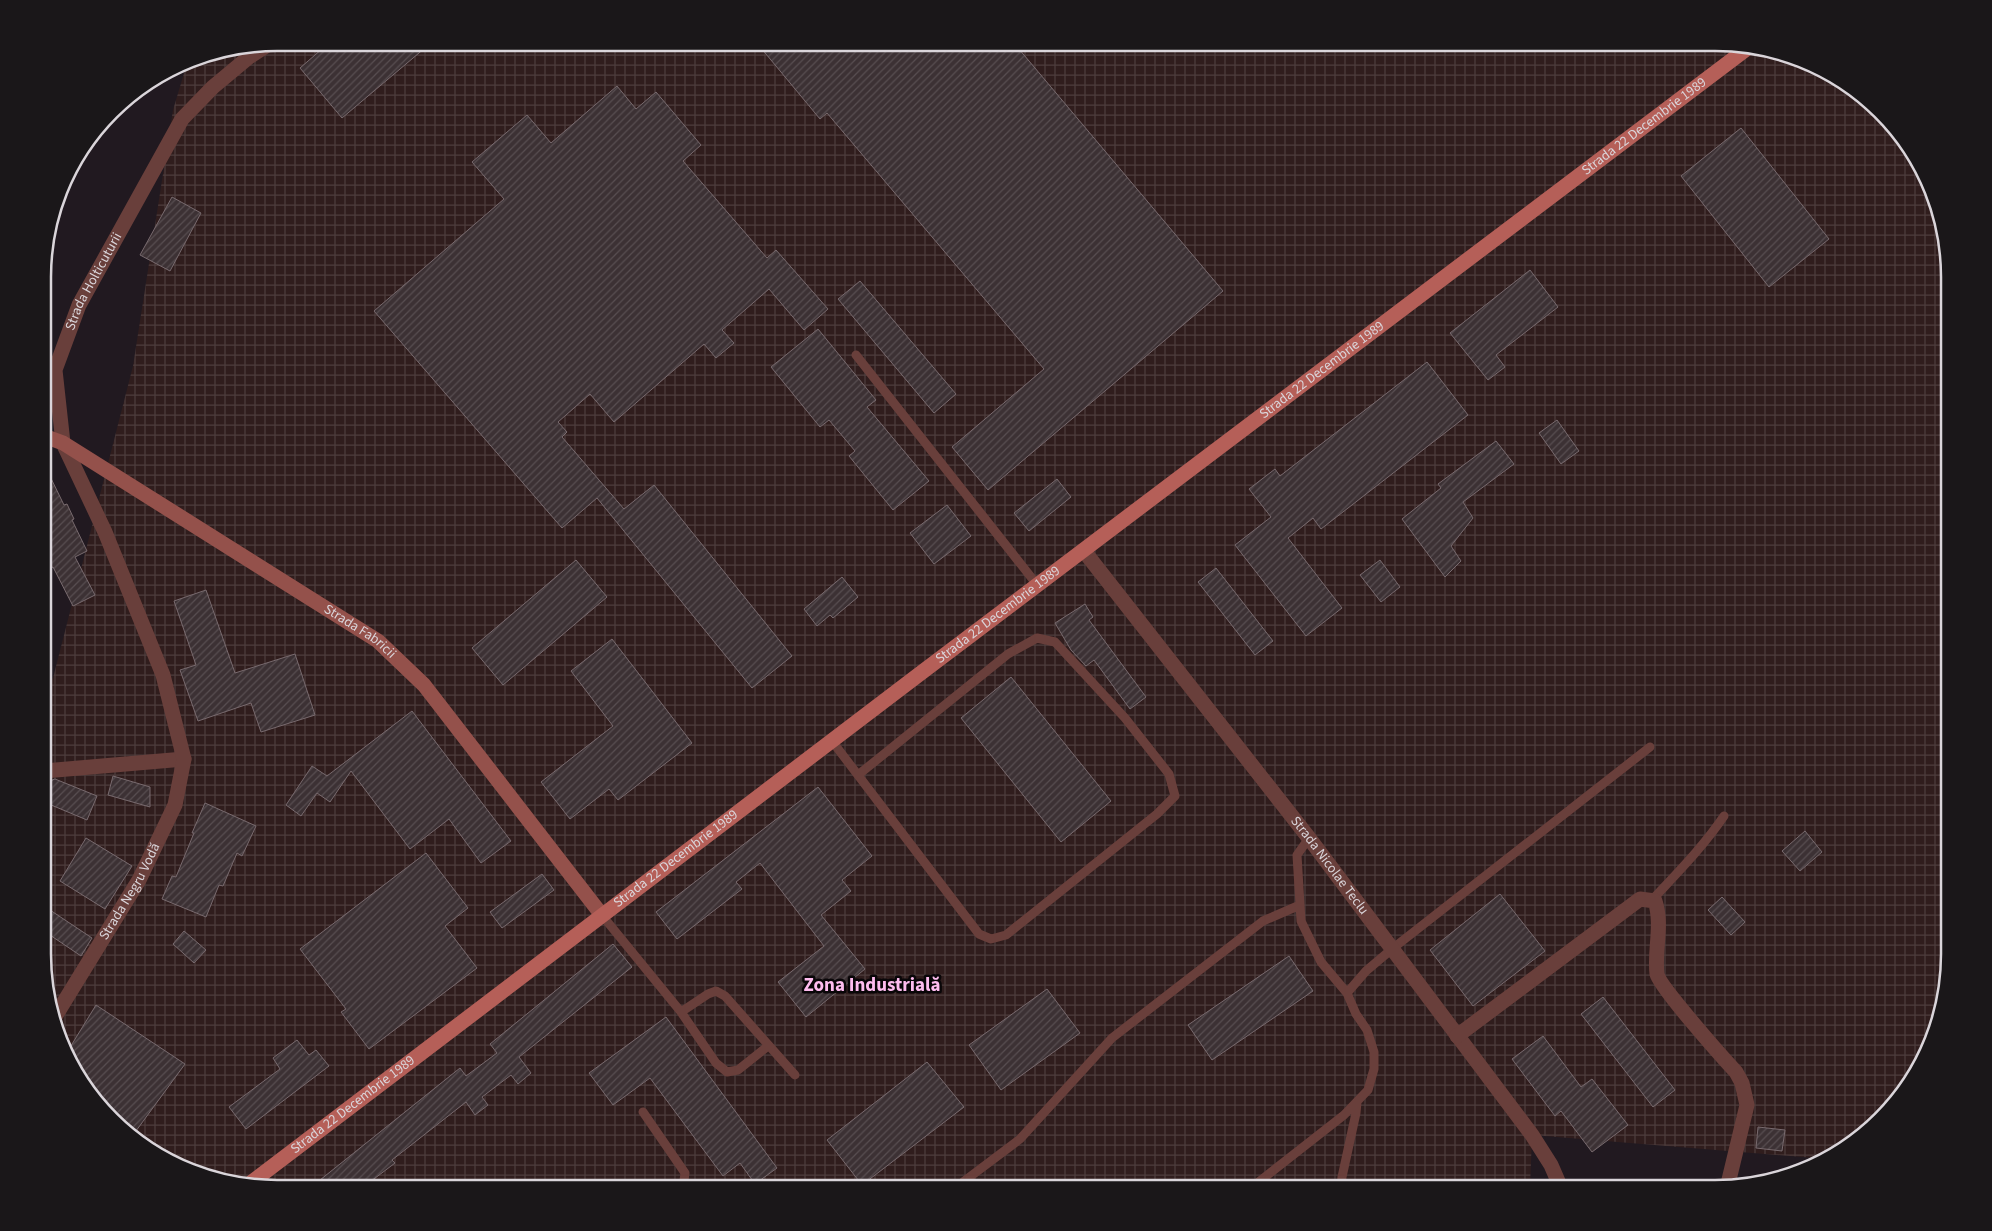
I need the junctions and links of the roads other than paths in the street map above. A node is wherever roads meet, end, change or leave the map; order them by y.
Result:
1 (256, 52) edge
2 (1741, 53) edge
3 (856, 355) dead end
4 (51, 439) edge
5 (63, 443) junction
6 (1084, 551) junction
7 (1038, 586) junction
8 (832, 741) junction
9 (1650, 747) dead end
10 (184, 760) junction
11 (51, 770) edge
12 (858, 775) junction
13 (1724, 816) dead end
14 (1309, 838) junction
15 (1652, 900) junction
16 (1300, 905) junction
17 (601, 914) junction
18 (1392, 949) junction
19 (1346, 993) junction
20 (58, 1006) edge
21 (681, 1012) junction
22 (1457, 1036) junction
23 (768, 1046) junction
24 (794, 1076) dead end
25 (1357, 1102) junction
26 (642, 1112) dead end
27 (256, 1179) edge
28 (1729, 1179) edge
29 (684, 1180) edge
30 (966, 1180) edge
31 (1261, 1180) edge
32 (1342, 1180) edge
33 (1558, 1180) edge

1 - 5 street, Strada Holticuturii
2 - 6 main road, Strada 22 Decembrie 1989
3 - 7 lane
4 - 5 street, Strada Fabricii
5 - 10 street, Strada Holticuturii
5 - 17 street, Strada Fabricii
6 - 7 main road, Strada 22 Decembrie 1989
6 - 14 street, Strada Nicolae Teclu
7 - 8 main road, Strada 22 Decembrie 1989
8 - 12 lane
8 - 17 main road, Strada 22 Decembrie 1989
9 - 18 lane
10 - 11 street
10 - 20 street, Strada Negru Vodă
12 - 12 lane
13 - 15 lane
14 - 16 lane
14 - 18 street, Strada Nicolae Teclu
15 - 22 street
15 - 28 street
16 - 19 lane
16 - 30 lane
17 - 21 lane
17 - 27 main road, Strada 22 Decembrie 1989
18 - 19 lane
18 - 22 street, Strada Nicolae Teclu
19 - 25 lane
21 - 23 lane
21 - 23 lane
22 - 33 street, Strada Nicolae Teclu
23 - 24 lane
25 - 31 lane
25 - 32 lane
26 - 29 lane

